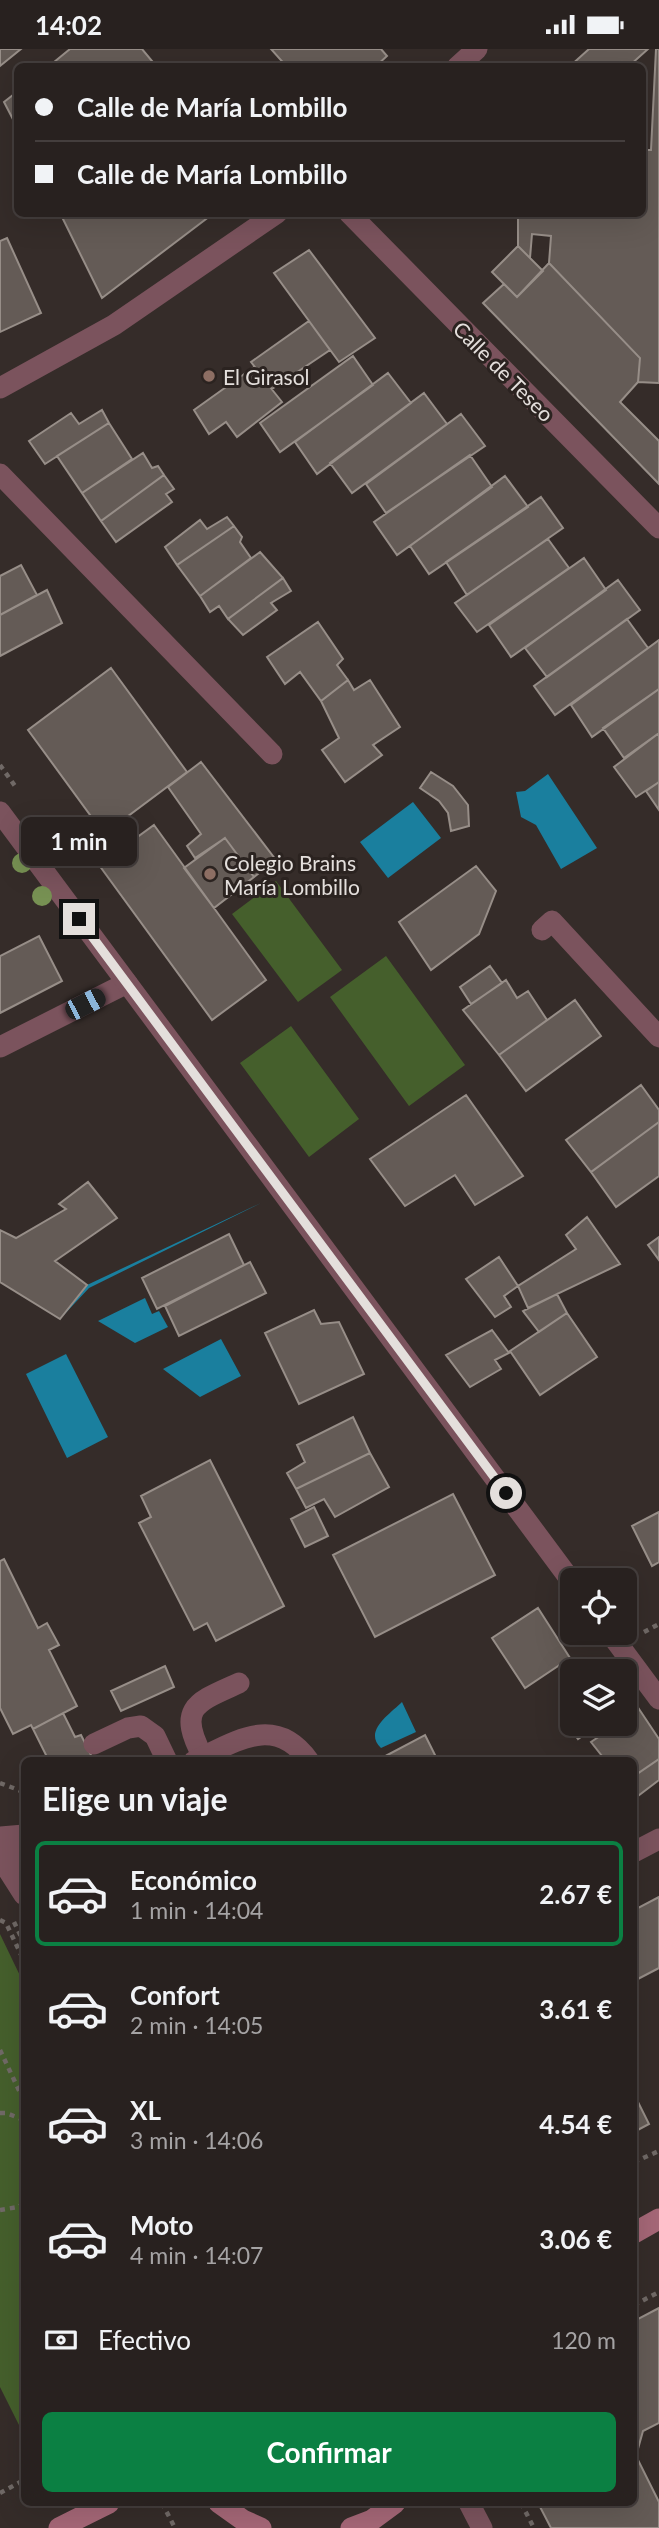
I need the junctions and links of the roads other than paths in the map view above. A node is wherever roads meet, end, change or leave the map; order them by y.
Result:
1 (477, 49) edge
2 (461, 63) edge
3 (271, 217) edge
4 (353, 217) edge
5 (0, 388) edge
6 (0, 474) edge
7 (659, 528) edge
8 (272, 754) dead end
9 (0, 812) edge
10 (542, 930) dead end
11 (127, 983) junction
12 (659, 1037) edge
13 (0, 1047) edge
14 (562, 1568) edge
15 (619, 1645) edge
16 (239, 1683) dead end
17 (659, 1699) edge
18 (94, 1744) dead end
19 (165, 1757) edge
20 (197, 1757) edge
21 (202, 1757) edge
22 (305, 1757) edge
23 (21, 1835) edge
24 (0, 1837) edge
25 (659, 1839) edge
26 (0, 1845) edge
27 (637, 1850) edge
28 (0, 1857) edge
29 (21, 1857) edge
30 (21, 1890) edge
31 (659, 2220) edge
32 (637, 2231) edge
33 (103, 2506) edge
34 (223, 2506) edge
35 (392, 2506) edge
36 (471, 2506) edge
37 (250, 2525) edge
38 (59, 2528) edge
39 (351, 2528) edge
40 (482, 2528) edge

1 - 2 street
3 - 5 street
4 - 7 street, Calle de Teseo
6 - 8 street
9 - 11 street
10 - 12 street
11 - 13 street
11 - 14 street
15 - 17 street
16 - 20 street
18 - 19 street
21 - 22 street
23 - 24 street
25 - 27 street
26 - 29 street
28 - 30 street
31 - 32 street
33 - 38 street
34 - 37 street
35 - 39 street
36 - 40 street

